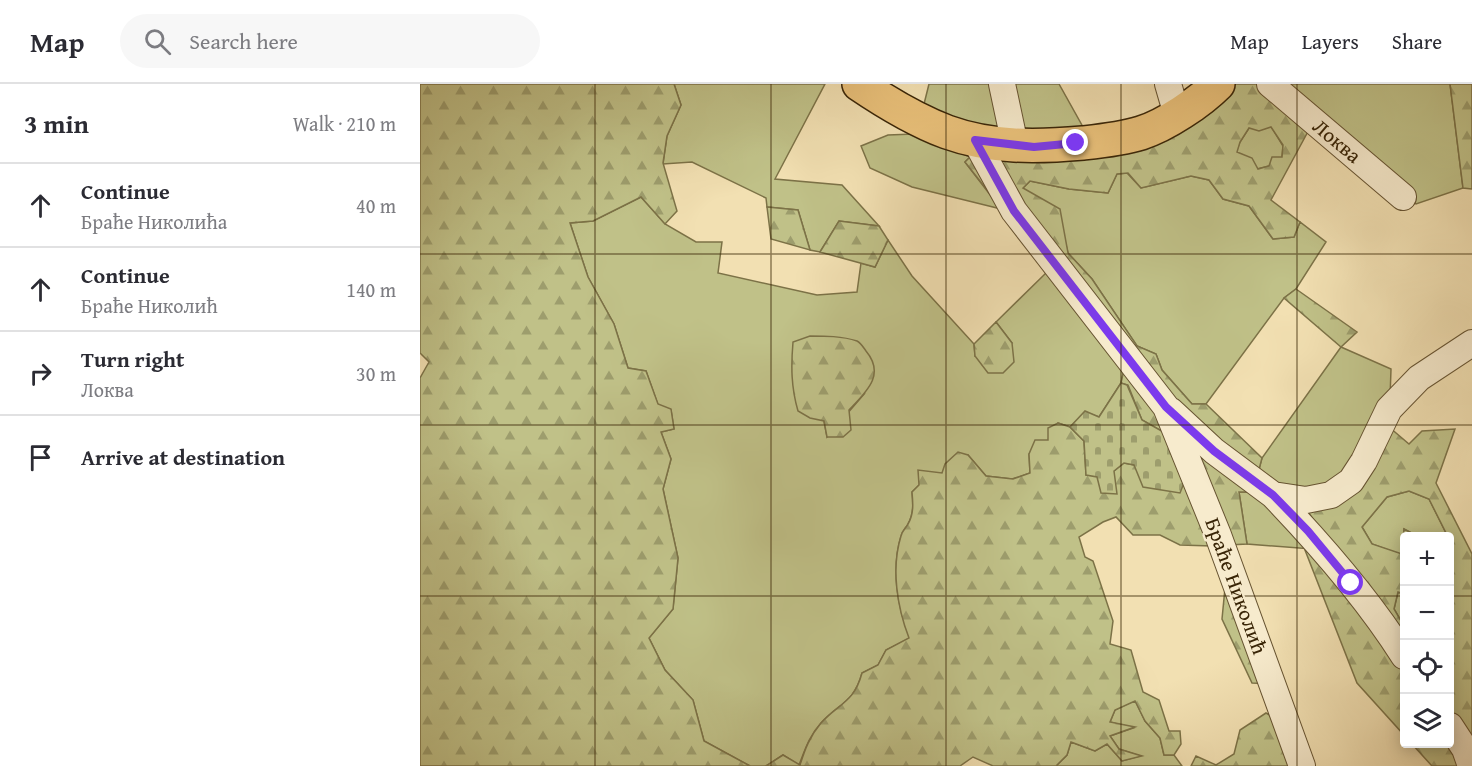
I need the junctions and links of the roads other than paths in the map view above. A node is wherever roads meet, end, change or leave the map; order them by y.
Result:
1 (859, 84) edge
2 (1002, 84) edge
3 (1218, 84) edge
4 (1270, 84) edge
5 (1173, 99) edge
6 (975, 140) junction
7 (1015, 145) junction
8 (1403, 197) dead end
9 (1472, 343) edge
10 (1166, 407) junction
11 (1273, 495) junction
12 (1400, 650) edge
13 (1454, 734) edge
14 (1468, 758) edge
15 (1302, 766) edge

1 - 6 main road
2 - 7 street
3 - 5 main road
4 - 8 street, Локва
5 - 7 main road
6 - 7 main road
6 - 10 street, Браће Николић
9 - 11 street, Браће Николић
10 - 11 street, Браће Николић
10 - 15 street, Браће Николић
11 - 12 street
13 - 14 street

